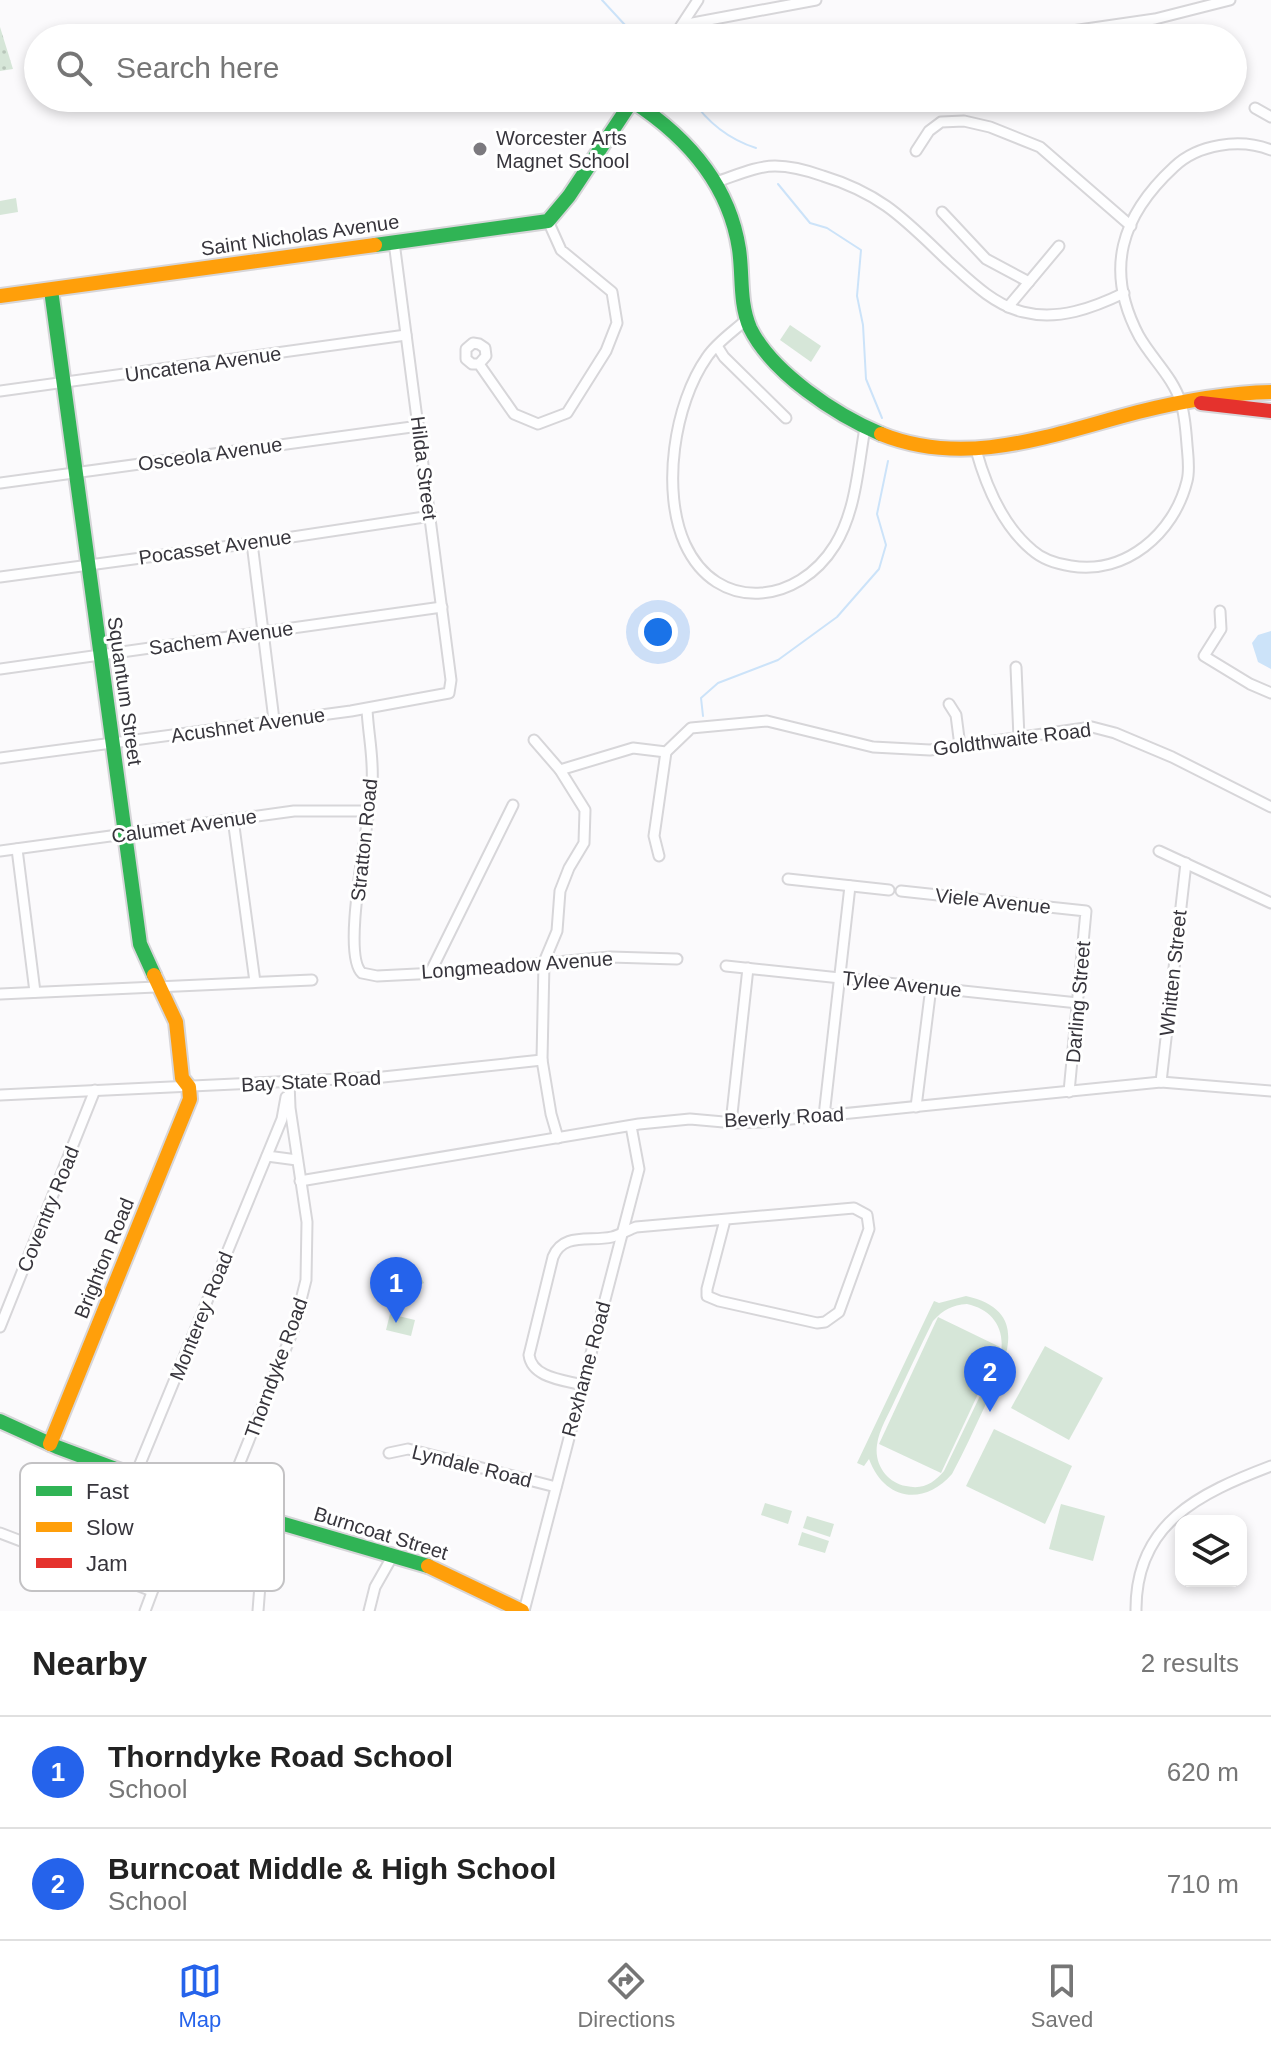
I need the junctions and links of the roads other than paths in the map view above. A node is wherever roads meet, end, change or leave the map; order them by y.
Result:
1 (698, 0) edge
2 (816, 0) edge
3 (1230, 0) edge
4 (683, 24) edge
5 (687, 24) edge
6 (1121, 24) edge
7 (1255, 108) dead end
8 (624, 112) edge
9 (652, 112) edge
10 (1271, 117) edge
11 (1271, 150) edge
12 (916, 151) dead end
13 (716, 182) junction
14 (942, 212) dead end
15 (548, 221) junction
16 (1131, 226) junction
17 (394, 242) junction
18 (1059, 246) dead end
19 (1029, 282) junction
20 (51, 290) junction
21 (1124, 293) junction
22 (0, 296) edge
23 (1008, 307) junction
24 (747, 319) junction
25 (406, 335) junction
26 (717, 346) junction
27 (479, 364) dead end
28 (64, 382) junction
29 (0, 391) edge
30 (1271, 392) edge
31 (1181, 402) junction
32 (1271, 411) edge
33 (786, 418) dead end
34 (419, 426) junction
35 (865, 428) junction
36 (976, 450) junction
37 (75, 473) junction
38 (0, 483) edge
39 (431, 516) junction
40 (252, 543) junction
41 (88, 564) junction
42 (0, 577) edge
43 (442, 607) junction
44 (1220, 611) dead end
45 (263, 632) junction
46 (100, 655) junction
47 (1016, 667) dead end
48 (0, 669) edge
49 (449, 693) joint
50 (1271, 693) edge
51 (949, 704) dead end
52 (367, 709) junction
53 (274, 720) junction
54 (1019, 738) junction
55 (534, 740) dead end
56 (112, 744) junction
57 (960, 746) junction
58 (666, 752) junction
59 (0, 758) edge
60 (560, 770) junction
61 (513, 805) dead end
62 (1271, 807) edge
63 (368, 811) junction
64 (233, 819) junction
65 (124, 834) junction
66 (17, 849) junction
67 (0, 851) edge
68 (1159, 851) dead end
69 (659, 856) dead end
70 (1186, 863) junction
71 (788, 879) dead end
72 (850, 886) junction
73 (889, 890) dead end
74 (901, 891) dead end
75 (1271, 903) edge
76 (1086, 911) joint
77 (677, 959) dead end
78 (544, 962) junction
79 (726, 966) dead end
80 (748, 968) junction
81 (359, 970) joint
82 (430, 973) junction
83 (840, 978) junction
84 (312, 980) dead end
85 (255, 982) junction
86 (162, 987) junction
87 (931, 987) junction
88 (35, 992) junction
89 (0, 994) edge
90 (1078, 1003) junction
91 (542, 1060) junction
92 (289, 1082) junction
93 (1161, 1082) junction
94 (189, 1087) junction
95 (95, 1090) junction
96 (1271, 1091) edge
97 (1069, 1092) junction
98 (0, 1095) edge
99 (916, 1107) junction
100 (824, 1116) junction
101 (731, 1123) junction
102 (631, 1126) junction
103 (558, 1138) junction
104 (267, 1156) junction
105 (297, 1160) junction
106 (300, 1181) junction
107 (725, 1220) junction
108 (623, 1232) junction
109 (0, 1327) edge
110 (582, 1385) junction
111 (0, 1421) edge
112 (50, 1444) junction
113 (389, 1453) dead end
114 (100, 1463) edge
115 (140, 1463) edge
116 (240, 1463) edge
117 (1271, 1466) edge
118 (556, 1487) junction
119 (284, 1525) edge
120 (0, 1533) edge
121 (20, 1541) edge
122 (392, 1557) junction
123 (152, 1591) edge
124 (260, 1591) edge
125 (145, 1611) edge
126 (258, 1611) edge
127 (369, 1611) edge
128 (523, 1611) edge
129 (1136, 1611) edge

1 - 4 street
2 - 5 street
3 - 6 street
7 - 10 street
8 - 15 street
9 - 13 street
11 - 16 street
12 - 16 street
13 - 23 street
13 - 24 street
14 - 19 street
15 - 17 street, Saint Nicholas Avenue
15 - 27 street
16 - 21 street
17 - 20 street, Saint Nicholas Avenue
17 - 25 street, Hilda Street
18 - 19 street
19 - 23 street
20 - 22 street, Saint Nicholas Avenue
20 - 28 street, Squantum Street
21 - 23 street
21 - 31 street
24 - 26 street
24 - 35 street
25 - 28 street, Uncatena Avenue
25 - 34 street, Hilda Street
26 - 33 street
26 - 35 street
28 - 29 street, Uncatena Avenue
28 - 37 street, Squantum Street
30 - 31 street
31 - 32 street
31 - 36 street
31 - 36 street
34 - 37 street, Osceola Avenue
34 - 39 street, Hilda Street
35 - 36 street
37 - 38 street, Osceola Avenue
37 - 41 street, Squantum Street
39 - 40 street, Pocasset Avenue
39 - 43 street, Hilda Street
40 - 41 street, Pocasset Avenue
40 - 45 street
41 - 42 street, Pocasset Avenue
41 - 46 street, Squantum Street
43 - 45 street, Sachem Avenue
43 - 49 street, Hilda Street
44 - 50 street
45 - 46 street, Sachem Avenue
45 - 53 street
46 - 48 street, Sachem Avenue
46 - 56 street, Squantum Street
47 - 54 street
49 - 52 street, Acushnet Avenue
51 - 57 street
52 - 53 street, Acushnet Avenue
52 - 63 street, Stratton Road
53 - 56 street, Acushnet Avenue
54 - 57 street, Goldthwaite Road
54 - 62 street, Goldthwaite Road
55 - 60 street
56 - 59 street, Acushnet Avenue
56 - 65 street, Squantum Street
57 - 58 street, Goldthwaite Road
58 - 60 street
58 - 69 street
60 - 78 street
61 - 82 street
63 - 64 street, Calumet Avenue
63 - 81 street, Stratton Road
64 - 65 street, Calumet Avenue
64 - 85 street
65 - 66 street, Calumet Avenue
65 - 86 street, Squantum Street
66 - 67 street, Calumet Avenue
66 - 88 street
68 - 70 street
70 - 75 street
70 - 93 street, Whitten Street
71 - 72 street
72 - 73 street
72 - 83 street
74 - 76 street, Viele Avenue
76 - 90 street, Darling Street
77 - 78 street, Longmeadow Avenue
78 - 82 street, Longmeadow Avenue
78 - 91 street
79 - 80 street, Tylee Avenue
80 - 83 street, Tylee Avenue
80 - 101 street
81 - 82 street, Longmeadow Avenue
83 - 87 street, Tylee Avenue
83 - 100 street
84 - 85 street
85 - 86 street
86 - 88 street
86 - 94 street, Squantum Street
87 - 90 street, Tylee Avenue
87 - 99 street
88 - 89 street
90 - 97 street, Darling Street
91 - 92 street, Bay State Road
91 - 103 street
92 - 94 street, Bay State Road
92 - 104 street, Monterey Road
92 - 105 street, Thorndyke Road
93 - 96 street, Beverly Road
93 - 97 street, Beverly Road
94 - 95 street, Bay State Road
94 - 112 street, Brighton Road
95 - 98 street, Bay State Road
95 - 109 street, Coventry Road
97 - 99 street, Beverly Road
99 - 100 street, Beverly Road
100 - 101 street, Beverly Road
101 - 102 street, Beverly Road
102 - 103 street, Beverly Road
102 - 108 street, Rexhame Road
103 - 106 street, Beverly Road
104 - 105 street
104 - 115 street, Monterey Road
105 - 106 street, Thorndyke Road
106 - 116 street, Thorndyke Road
107 - 107 street
107 - 108 street
108 - 110 street, Rexhame Road
108 - 110 street
110 - 118 street, Rexhame Road
111 - 112 street, Burncoat Street
112 - 114 street, Burncoat Street
113 - 118 street, Lyndale Road
117 - 129 street
118 - 128 street, Rexhame Road
119 - 122 street, Burncoat Street
120 - 121 street
122 - 127 street
122 - 128 street, Burncoat Street
123 - 125 street
124 - 126 street

